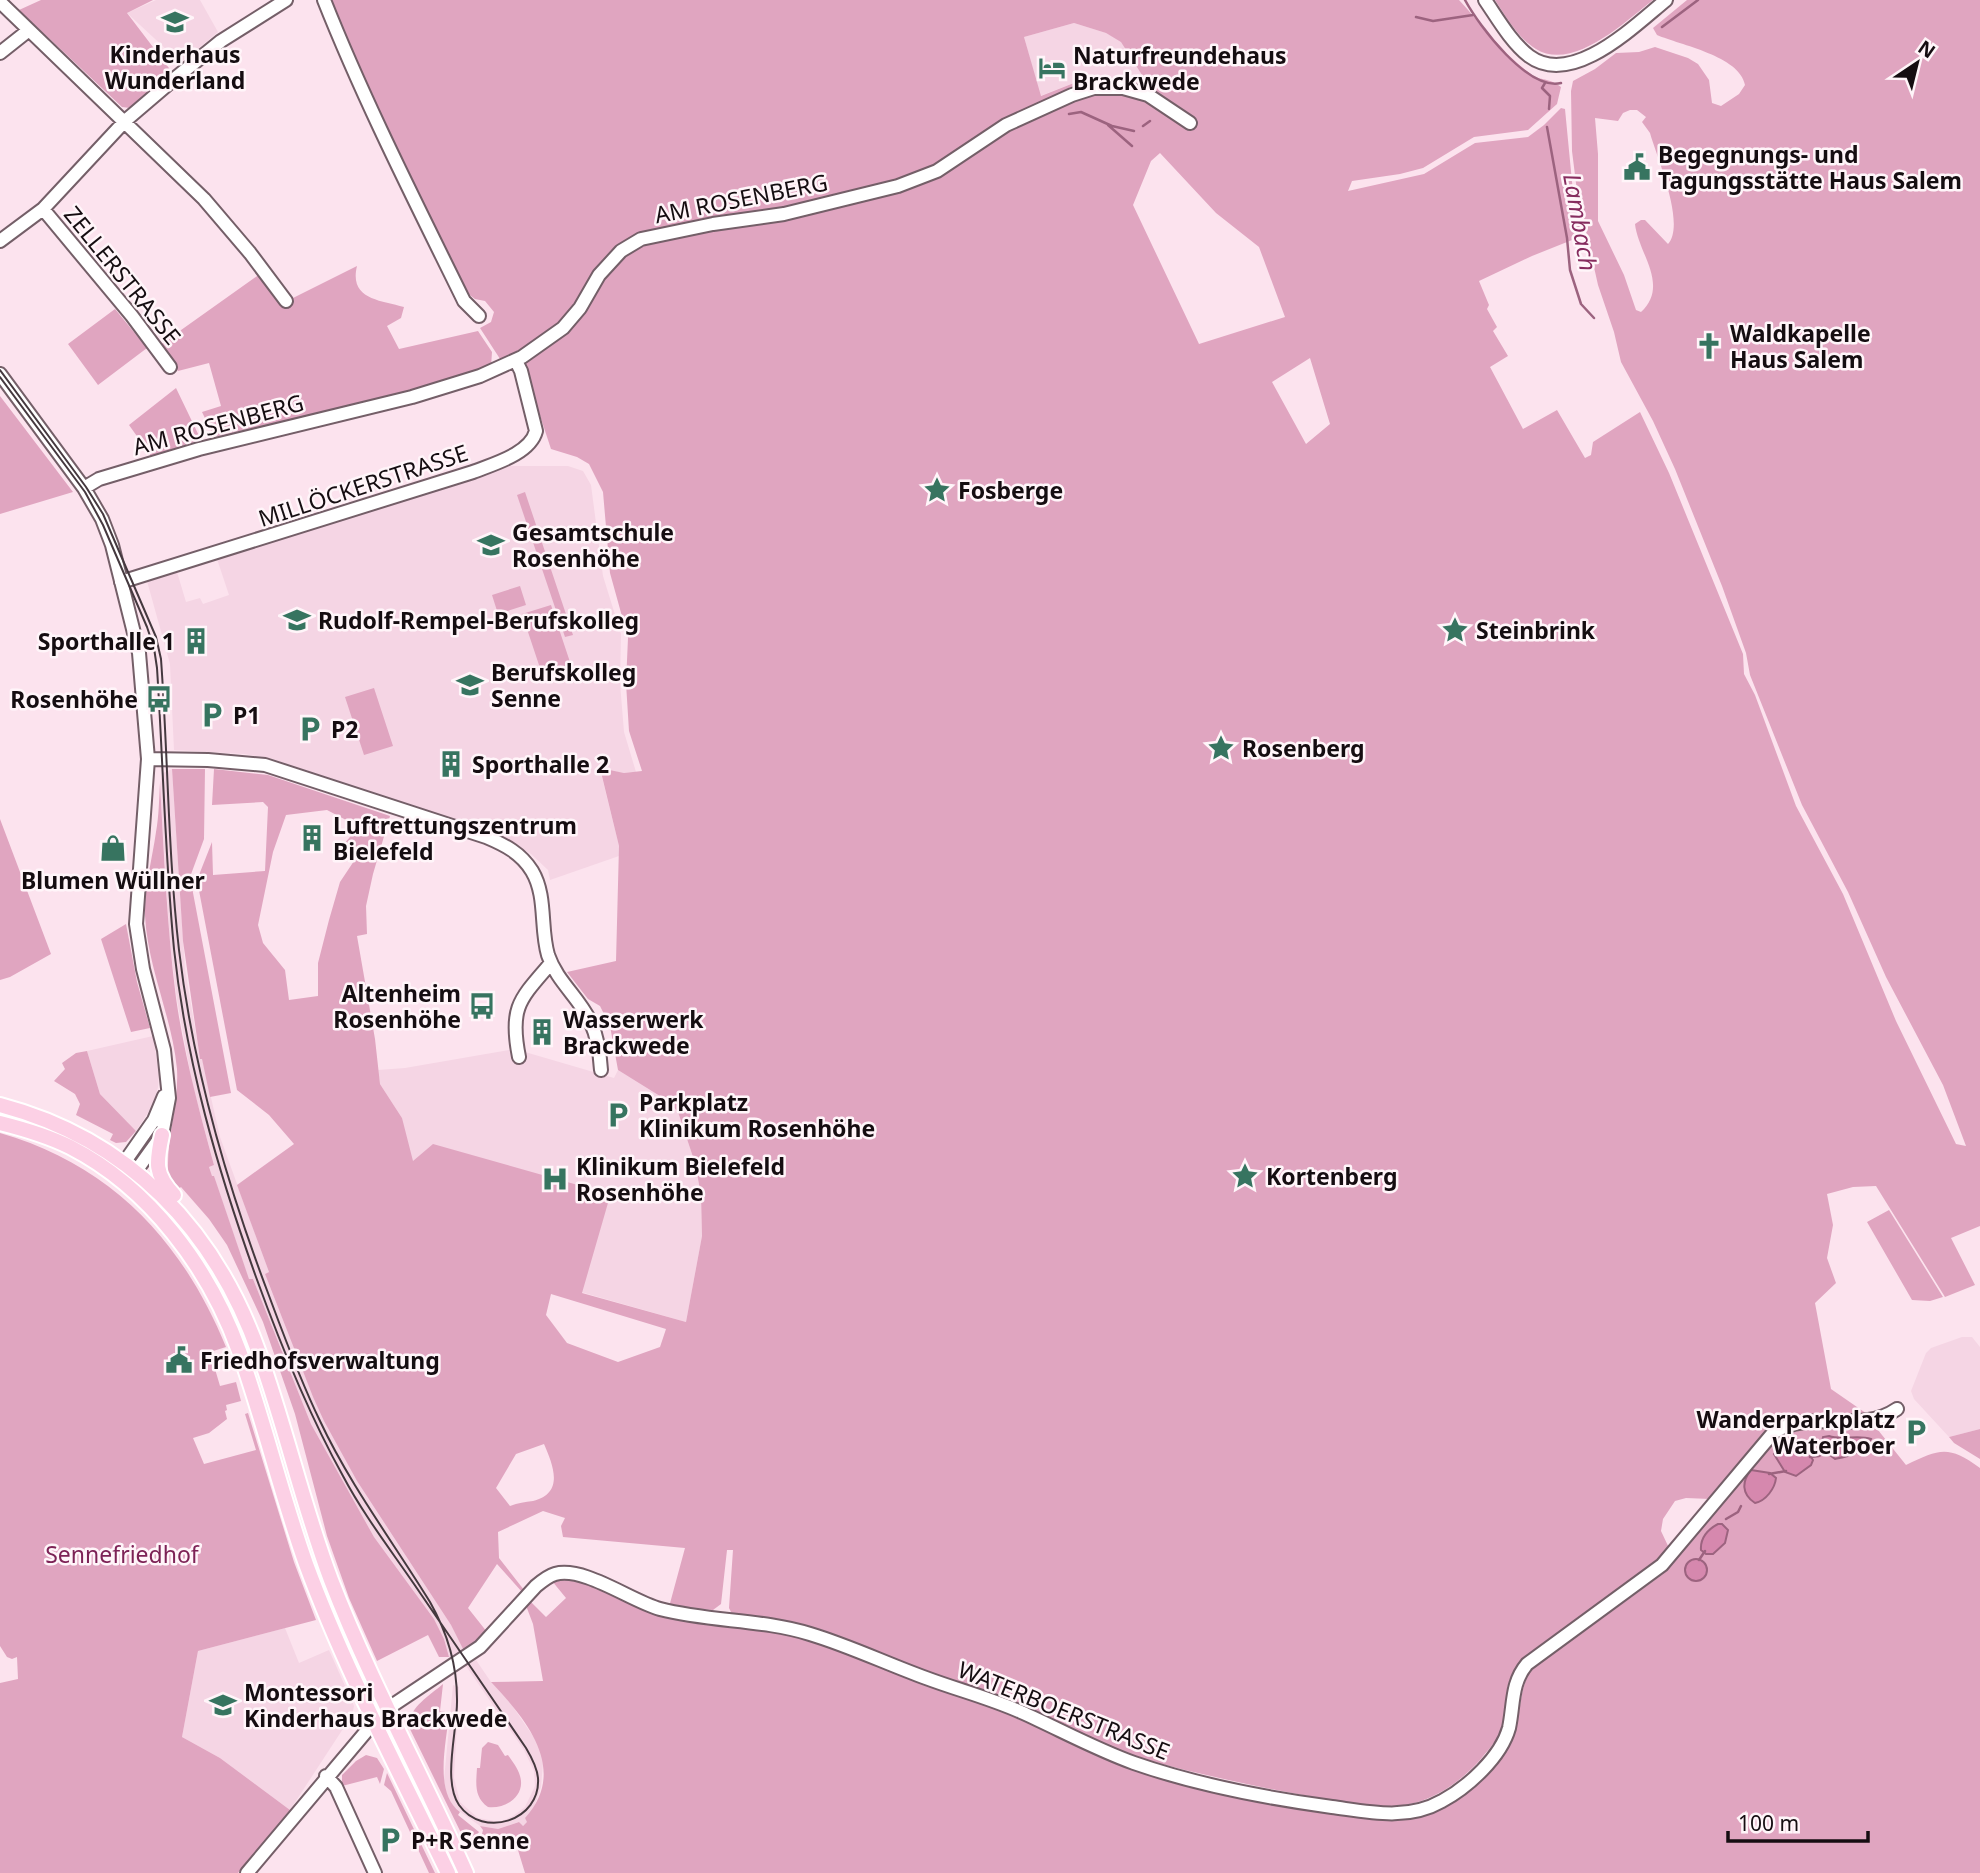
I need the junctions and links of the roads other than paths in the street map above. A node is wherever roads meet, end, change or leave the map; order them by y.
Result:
1 (286, 0) edge
2 (324, 0) edge
3 (1485, 0) edge
4 (1666, 0) edge
5 (0, 2) edge
6 (29, 30) junction
7 (0, 53) edge
8 (125, 121) junction
9 (1190, 123) dead end
10 (43, 209) junction
11 (0, 241) edge
12 (286, 301) dead end
13 (479, 316) dead end
14 (516, 361) junction
15 (170, 367) dead end
16 (0, 374) edge
17 (84, 488) junction
18 (121, 582) junction
19 (148, 759) junction
20 (551, 963) junction
21 (519, 1057) dead end
22 (601, 1070) dead end
23 (167, 1073) junction
24 (0, 1105) edge
25 (0, 1123) edge
26 (162, 1135) junction
27 (130, 1167) junction
28 (120, 1181) junction
29 (222, 1273) junction
30 (1898, 1409) dead end
31 (387, 1709) junction
32 (375, 1721) junction
33 (326, 1776) junction
34 (247, 1873) edge
35 (375, 1873) edge
36 (448, 1873) edge
37 (466, 1873) edge

1 - 8 street
2 - 13 street
3 - 4 street
5 - 6 street
6 - 7 street
6 - 8 street
8 - 10 street
8 - 12 street
9 - 14 street, AM ROSENBERG
10 - 11 street
10 - 15 street, ZELLERSTRASSE
14 - 17 street, AM ROSENBERG
14 - 18 street, MILLÖCKERSTRASSE
16 - 17 street
17 - 18 street
18 - 19 street
19 - 20 street
19 - 23 street
20 - 21 street
20 - 22 street
23 - 26 street
23 - 27 street
24 - 27 main road
25 - 28 main road
26 - 27 street
26 - 29 main road
27 - 28 street
27 - 29 main road
28 - 32 main road
29 - 31 main road
30 - 31 street, WATERBOERSTRASSE
31 - 32 street, WATERBOERSTRASSE
31 - 37 main road
32 - 33 street, WATERBOERSTRASSE
32 - 36 main road
33 - 34 street, WATERBOERSTRASSE
33 - 35 street

